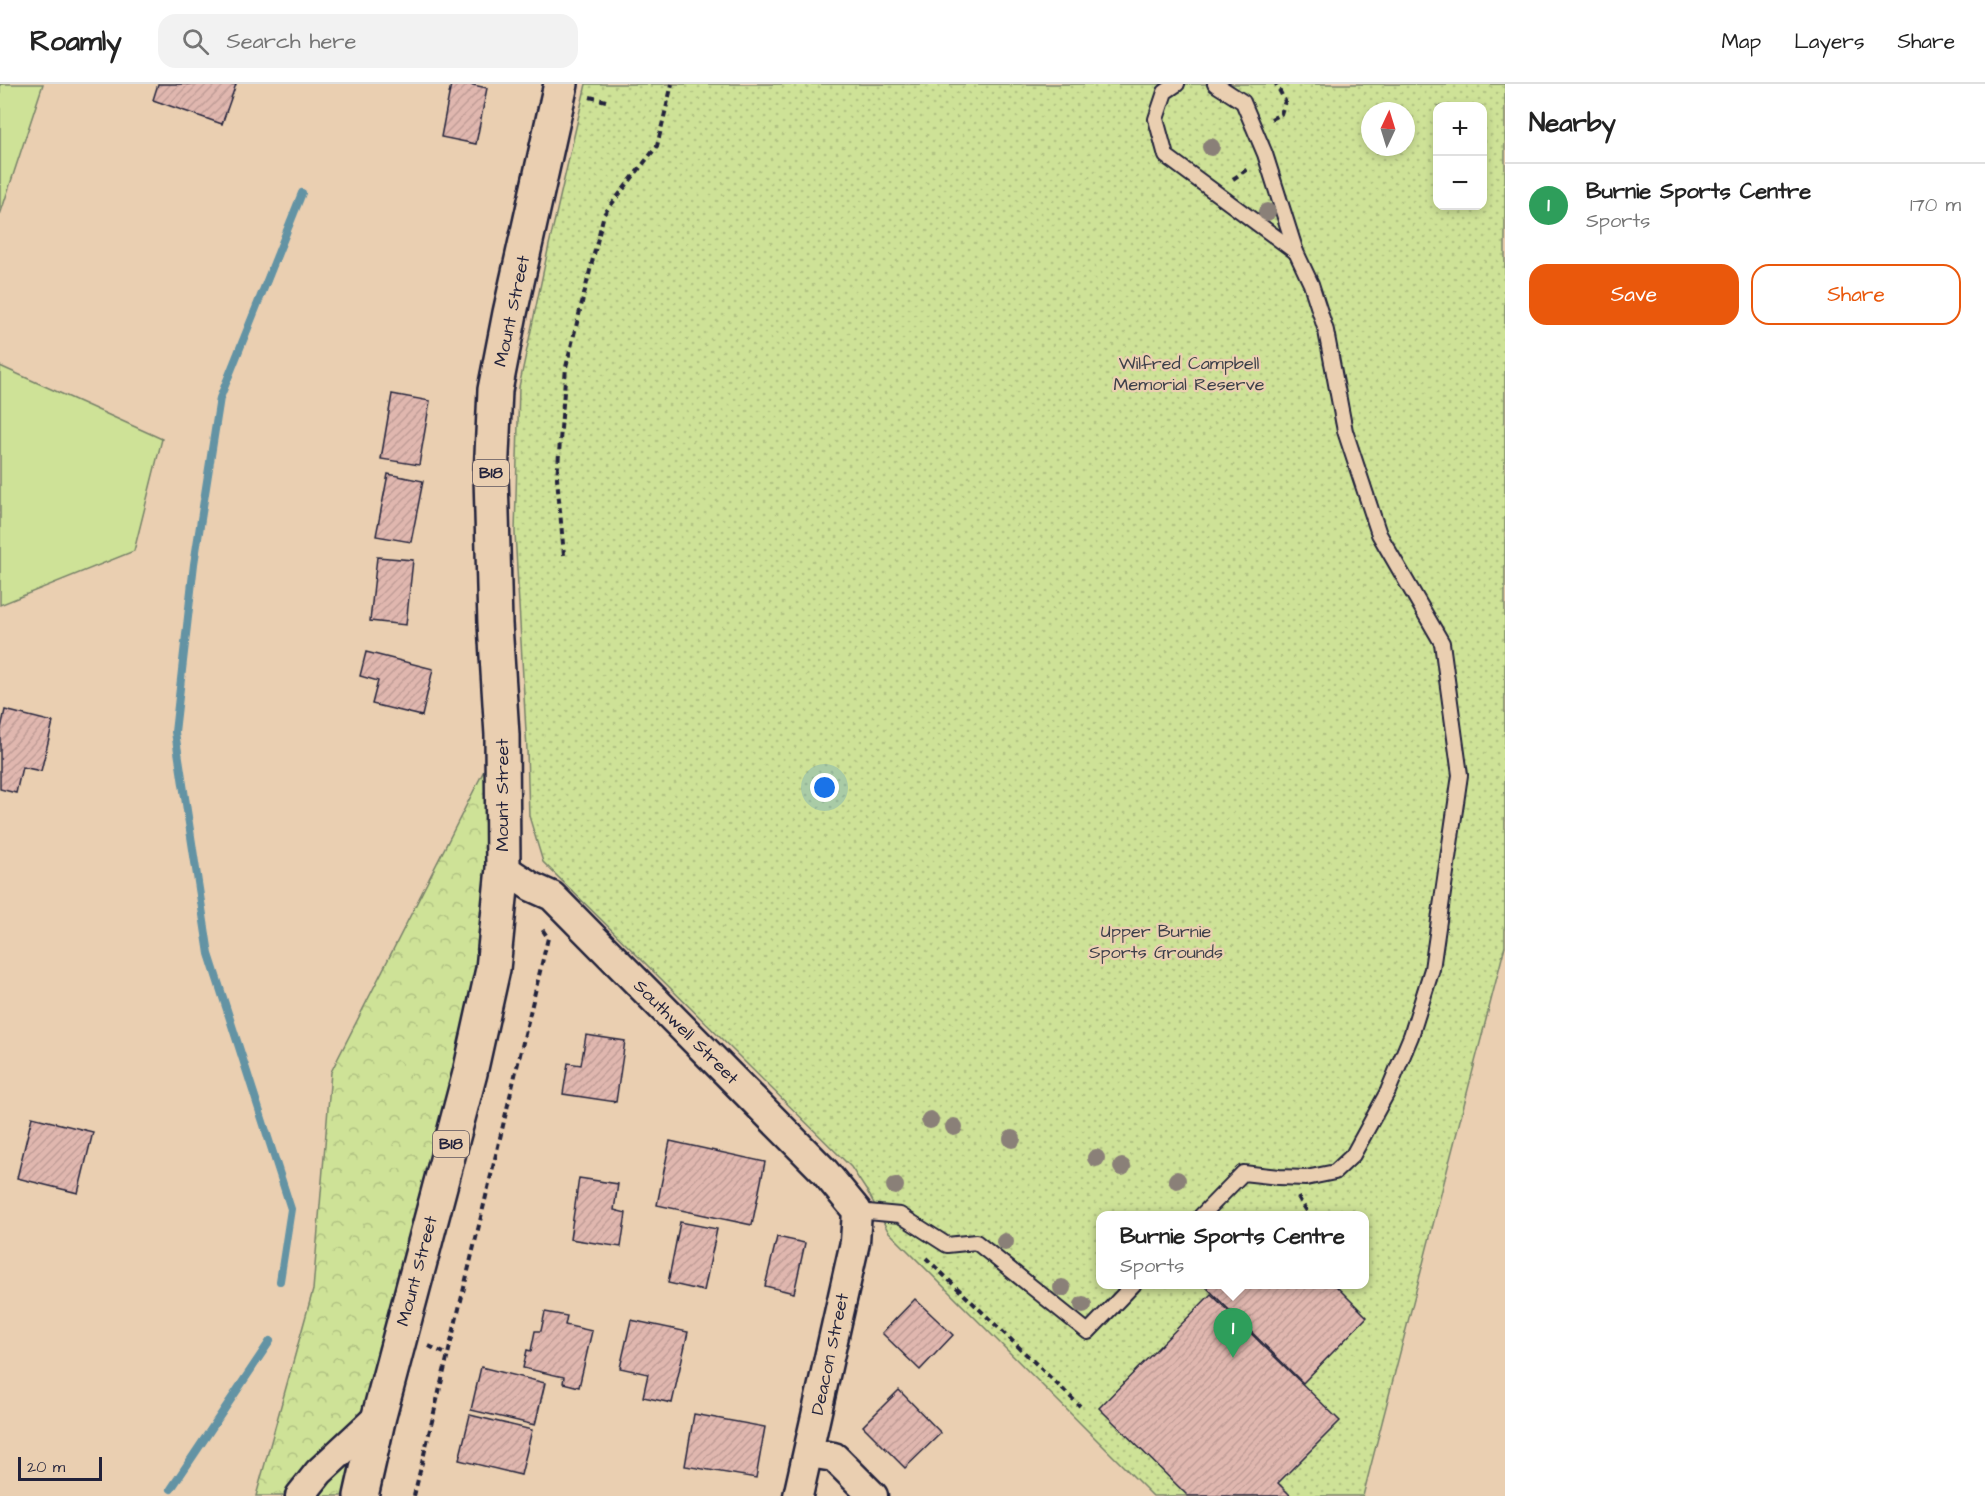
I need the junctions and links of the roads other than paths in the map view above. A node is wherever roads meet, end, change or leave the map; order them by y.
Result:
1 (561, 84) edge
2 (1177, 84) edge
3 (1215, 84) edge
4 (1296, 252) junction
5 (502, 868) junction
6 (857, 1211) junction
7 (1205, 1211) edge
8 (1129, 1289) edge
9 (379, 1416) junction
10 (809, 1453) junction
11 (300, 1496) edge
12 (361, 1496) edge
13 (798, 1496) edge
14 (873, 1496) edge

1 - 5 highway, Mount Street / B18
2 - 4 lane
3 - 4 lane
4 - 7 lane
5 - 6 street, Southwell Street
5 - 9 highway, Mount Street / B18
6 - 8 lane
6 - 10 street, Deacon Street
9 - 11 street
9 - 12 highway, Mount Street / B18
10 - 13 street, Deacon Street
10 - 14 street

